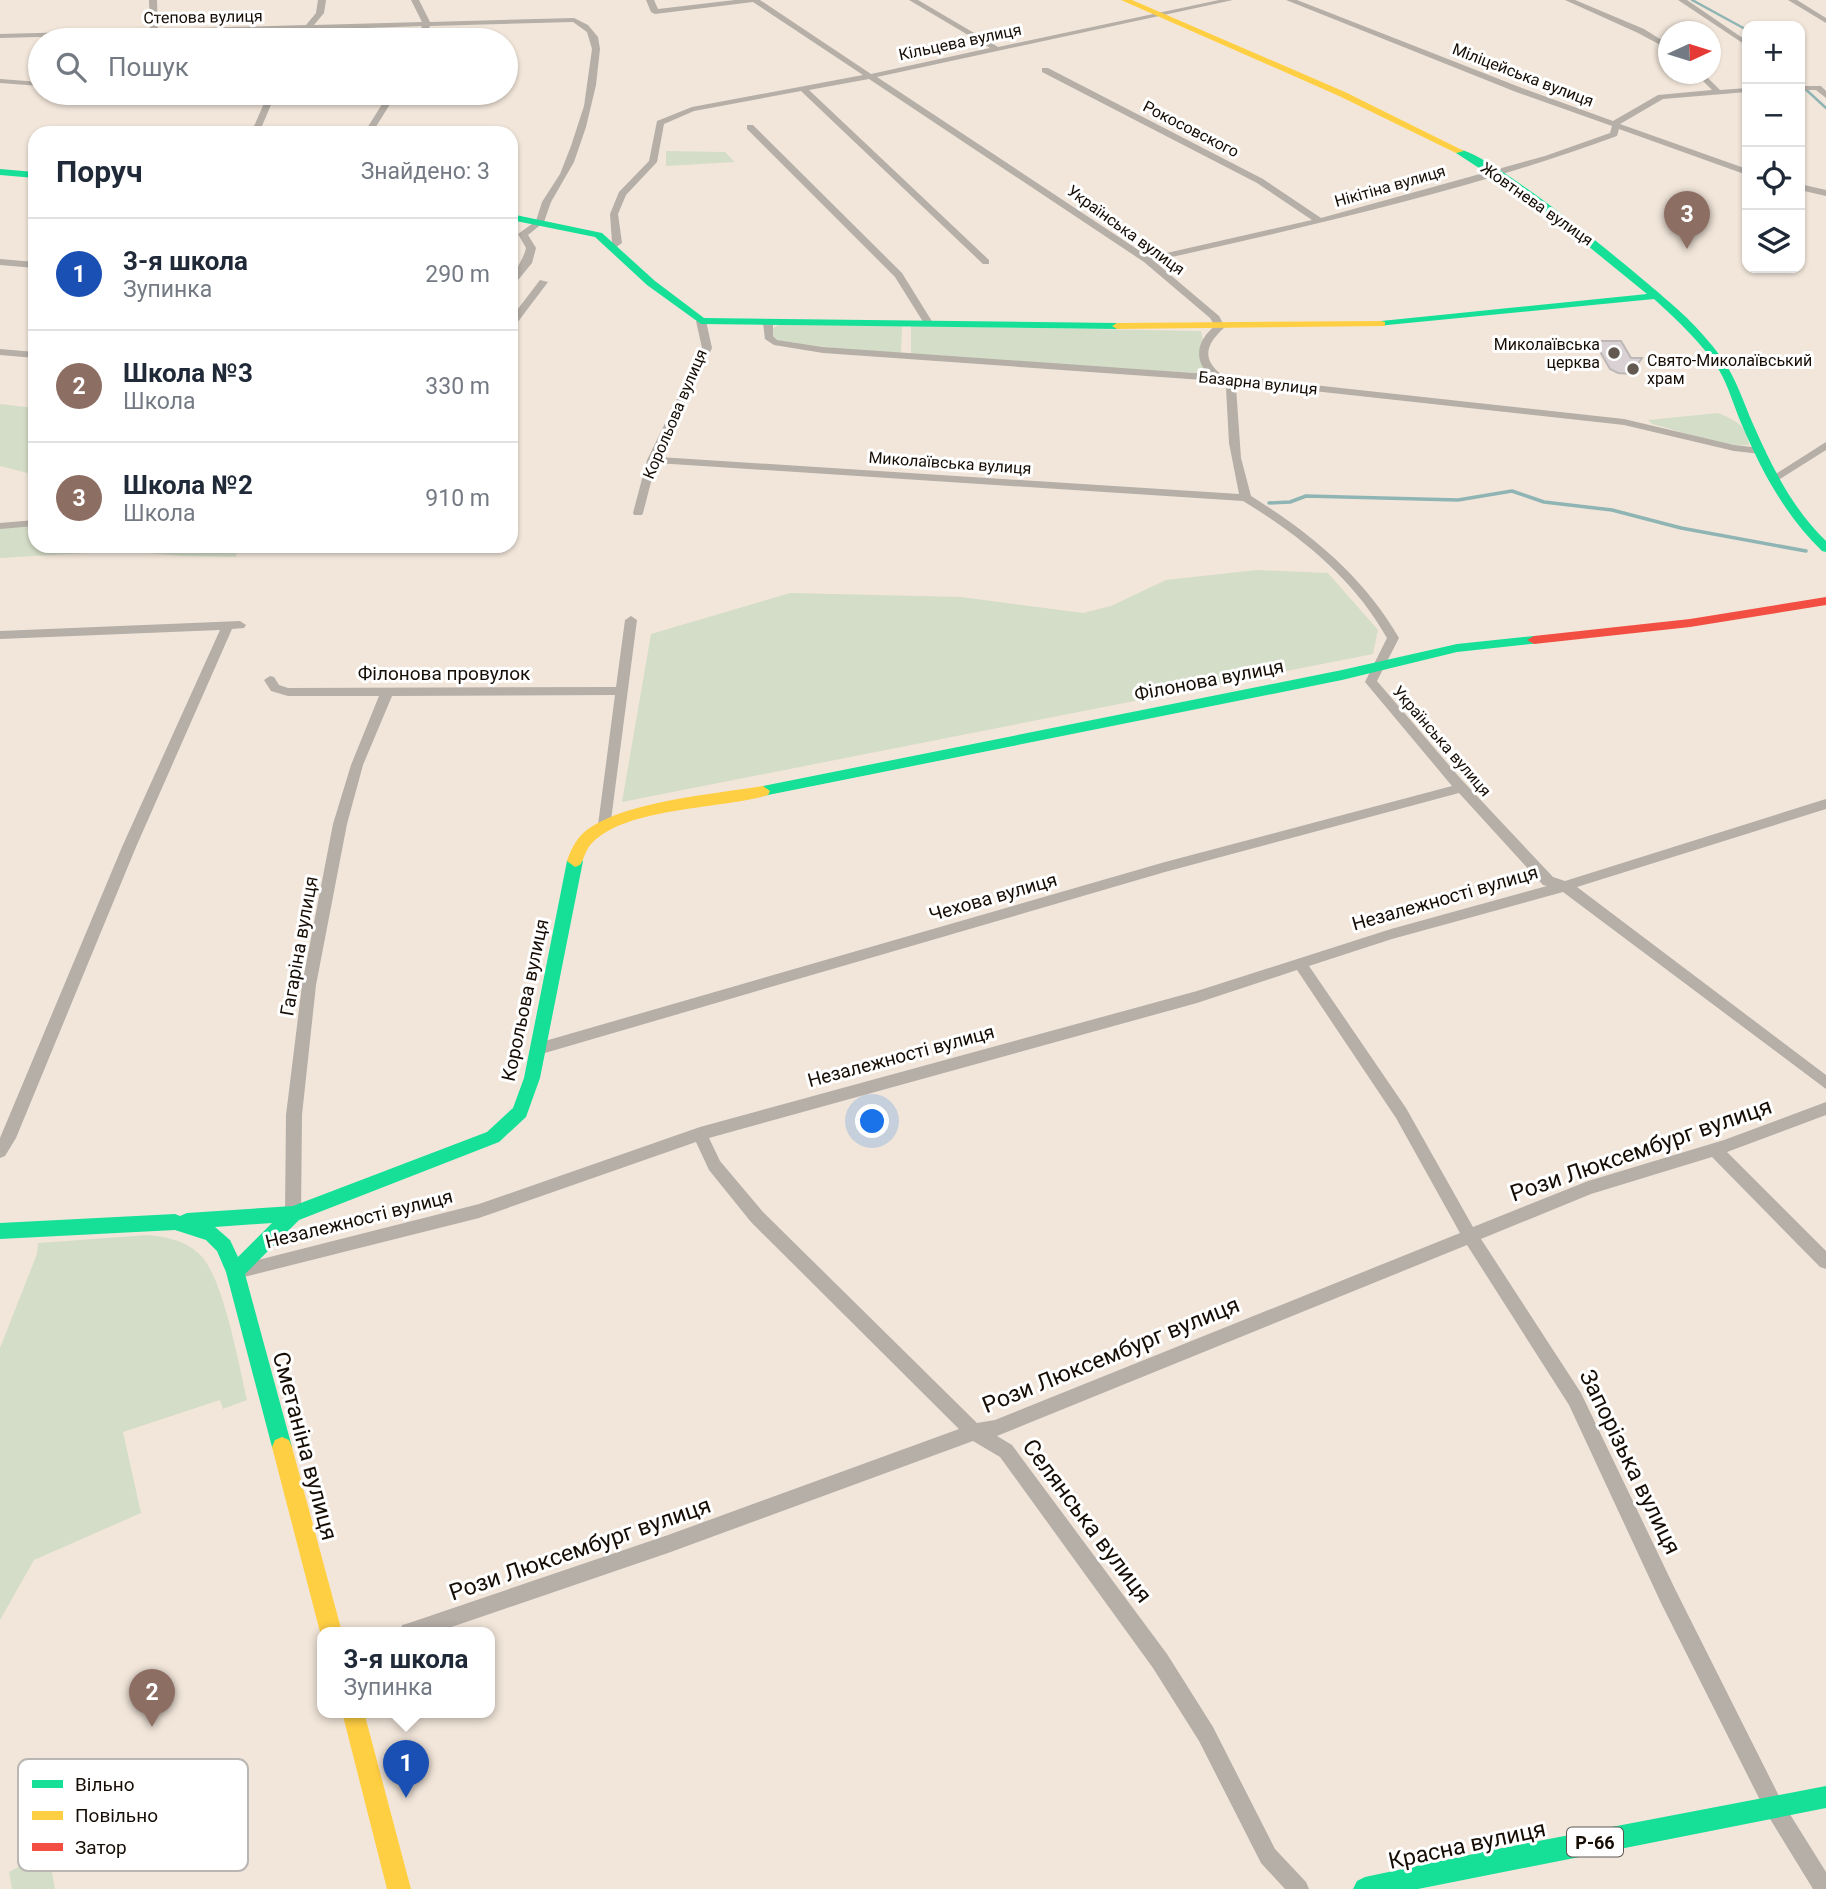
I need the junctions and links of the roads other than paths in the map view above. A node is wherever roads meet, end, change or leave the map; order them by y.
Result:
1 (153, 0) edge
2 (322, 0) edge
3 (415, 0) edge
4 (650, 0) edge
5 (754, 0) edge
6 (913, 0) edge
7 (1125, 0) edge
8 (1229, 0) edge
9 (1290, 0) edge
10 (1569, 0) edge
11 (1682, 0) edge
12 (1792, 0) edge
13 (1157, 15) junction
14 (1826, 21) edge
15 (427, 24) junction
16 (154, 28) edge
17 (304, 28) joint
18 (425, 28) edge
19 (28, 35) edge
20 (0, 36) edge
21 (1658, 41) edge
22 (1742, 41) edge
23 (996, 49) junction
24 (1045, 71) dead end
25 (871, 76) junction
26 (0, 82) edge
27 (28, 83) edge
28 (1710, 84) edge
29 (802, 88) junction
30 (1805, 88) edge
31 (1742, 90) edge
32 (1717, 91) junction
33 (1826, 96) edge
34 (266, 105) edge
35 (386, 105) edge
36 (258, 126) edge
37 (372, 126) edge
38 (1617, 126) junction
39 (750, 127) dead end
40 (0, 160) edge
41 (28, 163) edge
42 (1742, 170) edge
43 (1493, 171) junction
44 (0, 172) edge
45 (28, 174) edge
46 (1805, 188) edge
47 (1826, 193) edge
48 (518, 218) edge
49 (1319, 221) junction
50 (540, 222) junction
51 (612, 246) junction
52 (1146, 260) junction
53 (0, 262) edge
54 (986, 262) dead end
55 (28, 264) edge
56 (518, 274) edge
57 (543, 282) dead end
58 (1655, 296) junction
59 (518, 316) edge
60 (701, 321) junction
61 (768, 323) junction
62 (928, 323) junction
63 (1220, 327) junction
64 (0, 352) edge
65 (28, 354) edge
66 (1223, 378) junction
67 (1826, 445) edge
68 (1761, 451) junction
69 (652, 460) junction
70 (1773, 479) junction
71 (1246, 498) junction
72 (638, 513) dead end
73 (28, 524) edge
74 (0, 526) edge
75 (1826, 548) edge
76 (1826, 601) edge
77 (631, 620) dead end
78 (0, 635) edge
79 (1381, 665) junction
80 (270, 680) dead end
81 (622, 691) junction
82 (387, 692) junction
83 (1461, 788) junction
84 (1826, 804) edge
85 (605, 825) junction
86 (1565, 886) junction
87 (1300, 964) junction
88 (538, 1049) junction
89 (1826, 1083) edge
90 (1826, 1108) edge
91 (700, 1134) junction
92 (1714, 1150) junction
93 (0, 1151) edge
94 (293, 1214) junction
95 (175, 1222) junction
96 (0, 1231) edge
97 (1470, 1236) junction
98 (1826, 1262) edge
99 (235, 1272) junction
100 (974, 1432) junction
101 (330, 1627) edge
102 (424, 1627) edge
103 (355, 1718) edge
104 (1826, 1797) edge
105 (1774, 1807) junction
106 (399, 1889) edge
107 (1299, 1889) edge
108 (1365, 1889) edge
109 (1825, 1889) edge

1 - 16 street
2 - 17 street
3 - 15 street
4 - 5 street
5 - 25 street, Українська вулиця
6 - 23 street
7 - 13 main road, Жовтнева вулиця
8 - 13 street, Кільцева вулиця
9 - 38 street, Міліцейська вулиця
10 - 21 street
11 - 22 street
12 - 14 street
13 - 23 street, Кільцева вулиця
13 - 43 main road, Жовтнева вулиця
15 - 17 street, Степова вулиця
15 - 18 street
15 - 50 street, Степова вулиця
19 - 20 street, Степова вулиця
23 - 25 street, Кільцева вулиця
24 - 49 street, Рокосовского
25 - 29 street, Кільцева вулиця
25 - 52 street, Українська вулиця
26 - 27 street
28 - 32 street
29 - 51 street, Кільцева вулиця
29 - 54 street
30 - 33 street
31 - 32 street, Нікітіна вулиця
32 - 38 street, Нікітіна вулиця
34 - 36 street
35 - 37 street
38 - 42 street, Міліцейська вулиця
38 - 43 street, Нікітіна вулиця
39 - 62 street
40 - 41 main road
43 - 49 street, Нікітіна вулиця
43 - 58 main road, Жовтнева вулиця
44 - 45 main road
46 - 47 street
48 - 50 main road, Корольова вулиця
49 - 52 street, Нікітіна вулиця
50 - 51 main road, Корольова вулиця
50 - 56 street
51 - 60 main road, Корольова вулиця
52 - 63 street, Українська вулиця
53 - 55 street
57 - 59 street
58 - 63 main road
58 - 68 main road, Жовтнева вулиця
60 - 61 main road
60 - 69 street, Корольова вулиця
61 - 62 main road
61 - 66 street, Базарна вулиця
62 - 63 main road
63 - 66 street
64 - 65 street
66 - 68 street, Базарна вулиця
66 - 71 street
67 - 70 street
68 - 70 main road, Жовтнева вулиця
69 - 71 street, Миколаївська вулиця
69 - 72 street, Корольова вулиця
70 - 75 main road, Жовтнева вулиця
71 - 79 street, Українська вулиця
73 - 74 street
76 - 79 main road, Філонова вулиця
77 - 81 street
78 - 93 street
79 - 83 street, Українська вулиця
79 - 85 main road, Філонова вулиця
80 - 82 street, Філонова провулок
81 - 82 street, Філонова провулок
81 - 85 street
82 - 94 street, Гагаріна вулиця
83 - 86 street, Українська вулиця
83 - 88 street, Чехова вулиця
84 - 86 street, Незалежності вулиця
85 - 88 main road, Корольова вулиця
86 - 87 street, Незалежності вулиця
86 - 89 street, Українська вулиця
87 - 91 street, Незалежності вулиця
87 - 97 street, Запорізька вулиця
88 - 94 main road, Корольова вулиця
90 - 92 street, Рози Люксембург вулиця
91 - 99 street, Незалежності вулиця
91 - 100 street, Селянська вулиця
92 - 97 street, Рози Люксембург вулиця
92 - 98 street
94 - 95 main road
94 - 99 main road, Корольова вулиця
95 - 96 main road
95 - 99 main road
97 - 100 street, Рози Люксембург вулиця
97 - 105 street, Запорізька вулиця
99 - 101 main road, Сметаніна вулиця
100 - 102 street, Рози Люксембург вулиця
100 - 107 street, Селянська вулиця
103 - 106 main road
104 - 105 main road, Красна вулиця / Р-66
105 - 108 main road, Красна вулиця / Р-66
105 - 109 street, Запорізька вулиця

